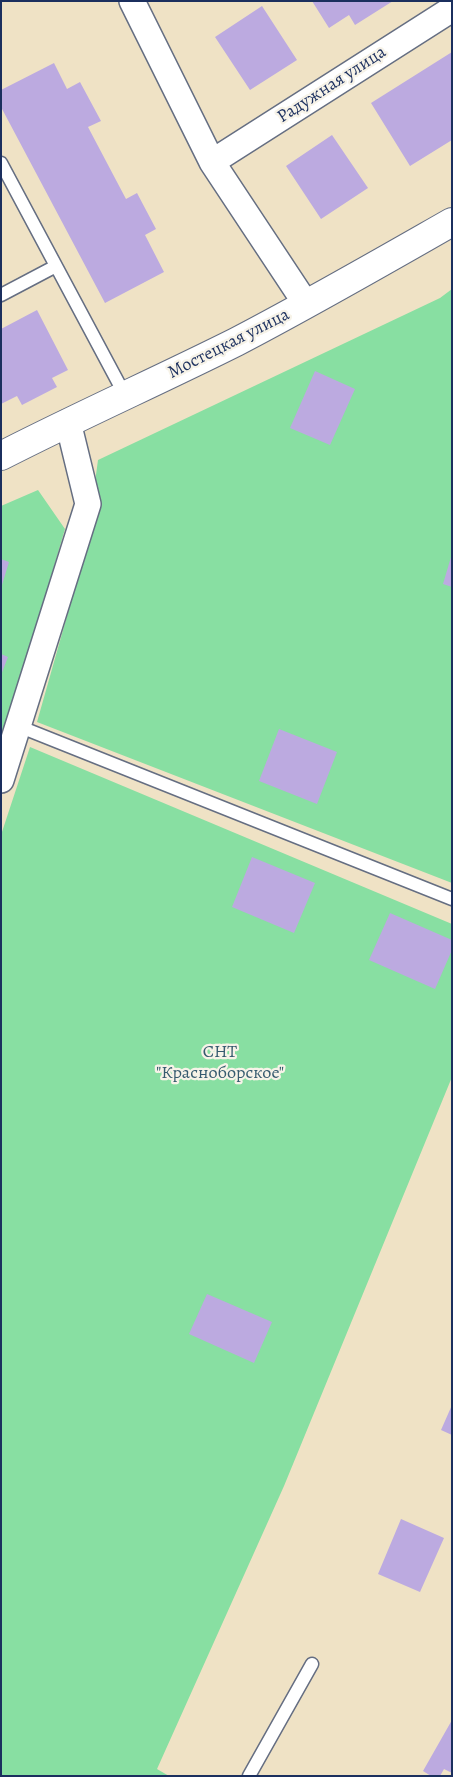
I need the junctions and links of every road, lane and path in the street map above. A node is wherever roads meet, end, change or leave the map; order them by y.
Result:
1 (132, 1) edge
2 (452, 9) edge
3 (212, 162) junction
4 (1, 163) edge
5 (452, 222) edge
6 (56, 266) junction
7 (1, 295) edge
8 (306, 304) junction
9 (126, 397) junction
10 (68, 422) junction
11 (1, 456) edge
12 (18, 726) junction
13 (1, 780) edge
14 (452, 899) edge
15 (312, 1664) dead end
16 (249, 1776) edge

1 - 3 street
2 - 3 street, Радужная улица
3 - 8 street
4 - 6 lane
5 - 8 street, Мостецкая улица
6 - 7 lane
6 - 9 lane
8 - 9 street, Мостецкая улица
9 - 10 street, Мостецкая улица
10 - 11 street, Мостецкая улица
10 - 12 street
12 - 13 street
12 - 14 lane
15 - 16 lane

